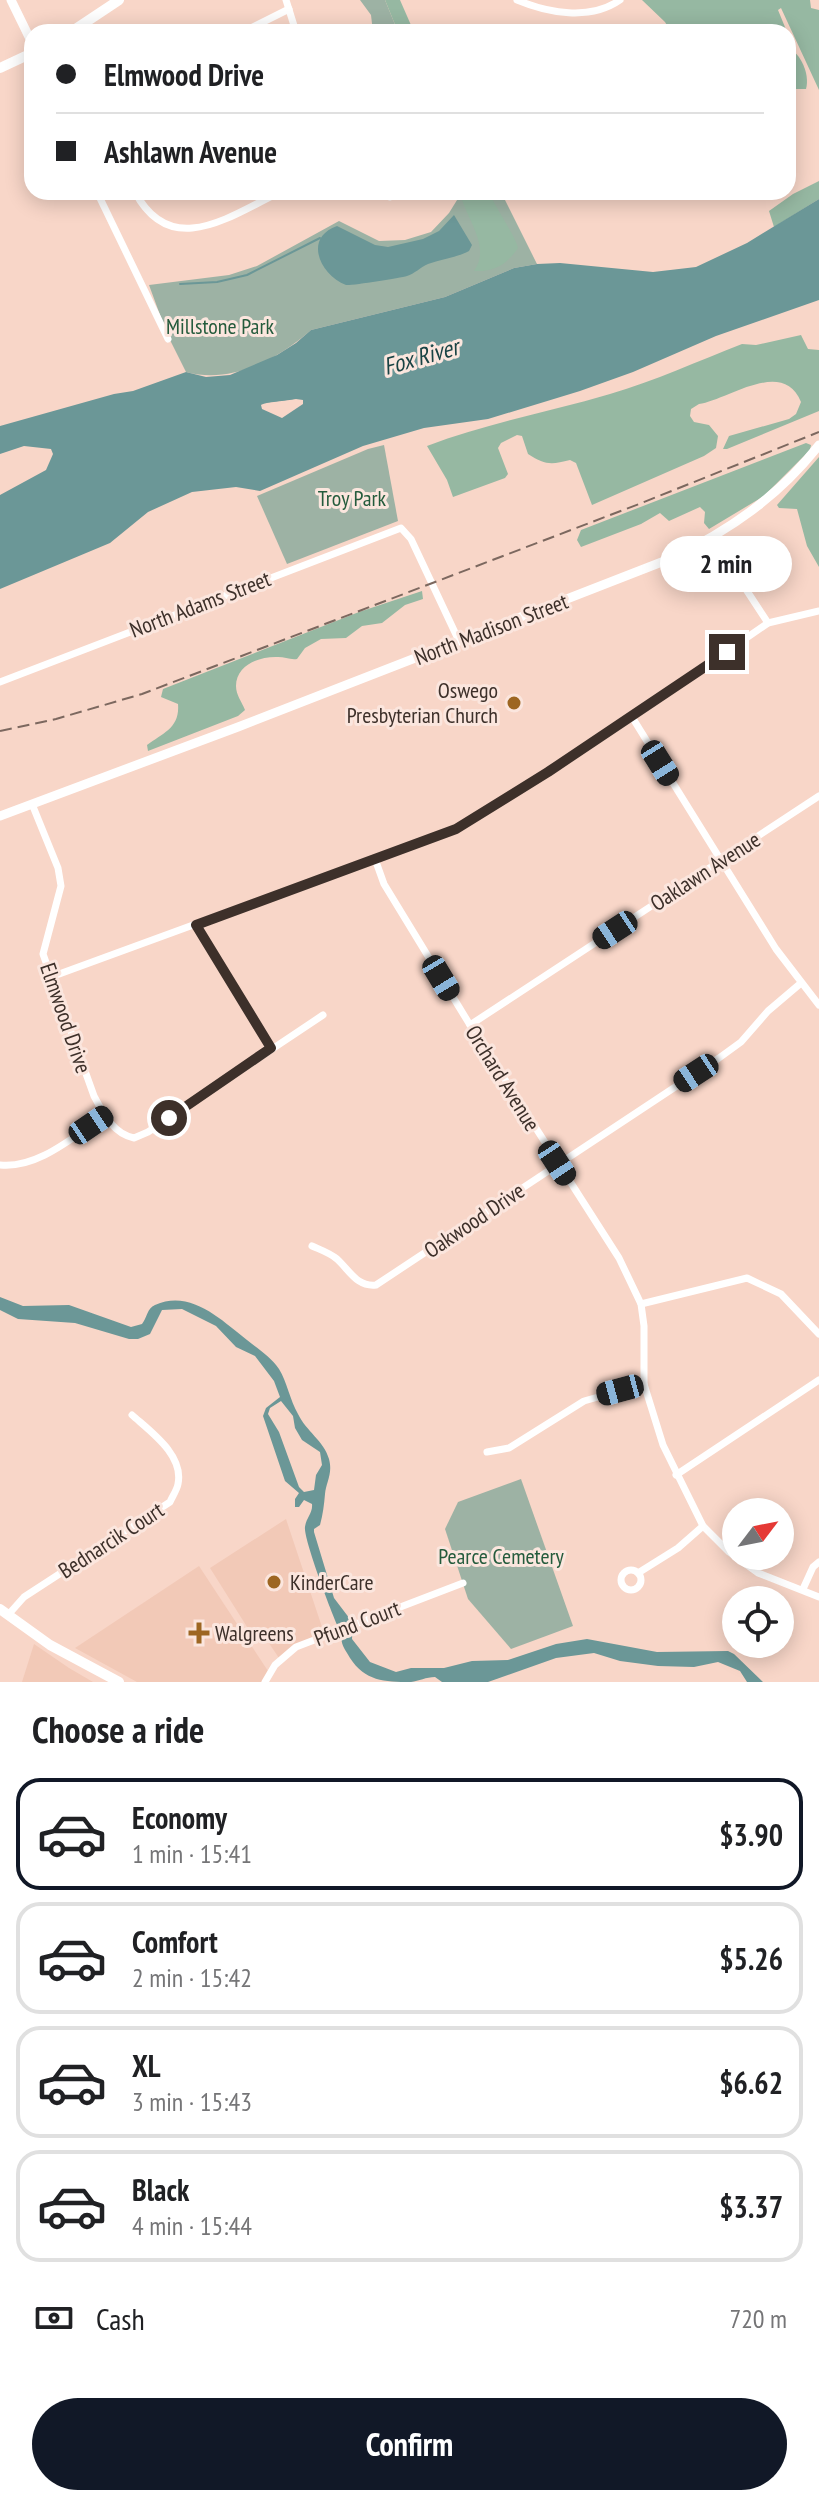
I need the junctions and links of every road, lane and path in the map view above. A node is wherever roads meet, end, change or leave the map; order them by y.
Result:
1 (11, 0) edge
2 (119, 0) edge
3 (286, 0) edge
4 (517, 0) edge
5 (620, 0) edge
6 (289, 9) junction
7 (83, 24) edge
8 (259, 24) edge
9 (294, 24) edge
10 (24, 27) edge
11 (24, 57) edge
12 (0, 68) edge
13 (101, 200) edge
14 (141, 200) edge
15 (263, 200) edge
16 (168, 339) dead end
17 (819, 445) edge
18 (713, 539) junction
19 (819, 611) edge
20 (768, 623) junction
21 (459, 641) junction
22 (0, 682) edge
23 (632, 717) junction
24 (819, 796) edge
25 (32, 804) junction
26 (0, 816) edge
27 (375, 859) junction
28 (721, 860) junction
29 (196, 925) junction
30 (51, 977) junction
31 (801, 983) junction
32 (819, 1005) edge
33 (323, 1015) dead end
34 (470, 1025) junction
35 (271, 1048) junction
36 (105, 1116) junction
37 (557, 1163) junction
38 (0, 1165) edge
39 (312, 1246) dead end
40 (641, 1304) junction
41 (819, 1334) edge
42 (819, 1380) edge
43 (644, 1384) junction
44 (132, 1415) dead end
45 (487, 1452) dead end
46 (676, 1475) junction
47 (703, 1526) junction
48 (819, 1562) edge
49 (638, 1573) dead end
50 (463, 1583) dead end
51 (803, 1589) junction
52 (819, 1597) edge
53 (4, 1612) edge
54 (119, 1682) edge
55 (265, 1682) edge

1 - 10 street
2 - 7 main road
3 - 6 street
4 - 5 street
6 - 8 street
6 - 9 street
11 - 12 main road
13 - 16 street
14 - 15 street
17 - 18 street, North Madison Street
18 - 20 street
18 - 21 street, North Madison Street
19 - 20 street
20 - 23 street
21 - 22 street, North Adams Street
21 - 25 street, North Madison Street
23 - 27 street
23 - 28 street
24 - 28 street, Oaklawn Avenue
25 - 26 street, North Madison Street
25 - 30 street, Elmwood Drive
27 - 29 street
27 - 34 street, Orchard Avenue
28 - 31 street
28 - 34 street, Oaklawn Avenue
29 - 30 street
29 - 35 street
30 - 36 street, Elmwood Drive
31 - 32 street
31 - 37 street, Oakwood Drive
33 - 35 street
34 - 37 street, Orchard Avenue
35 - 36 street
36 - 38 street
37 - 39 street, Oakwood Drive
37 - 40 street, Orchard Avenue
40 - 41 street
40 - 43 street, Orchard Avenue
42 - 46 street
43 - 45 street
43 - 46 street, Orchard Avenue
44 - 53 street, Bednarcik Court
46 - 47 street, Orchard Avenue
47 - 49 street
47 - 51 street, Orchard Avenue
48 - 51 street
50 - 55 street, Pfund Court
51 - 52 street, Orchard Avenue
53 - 54 main road

